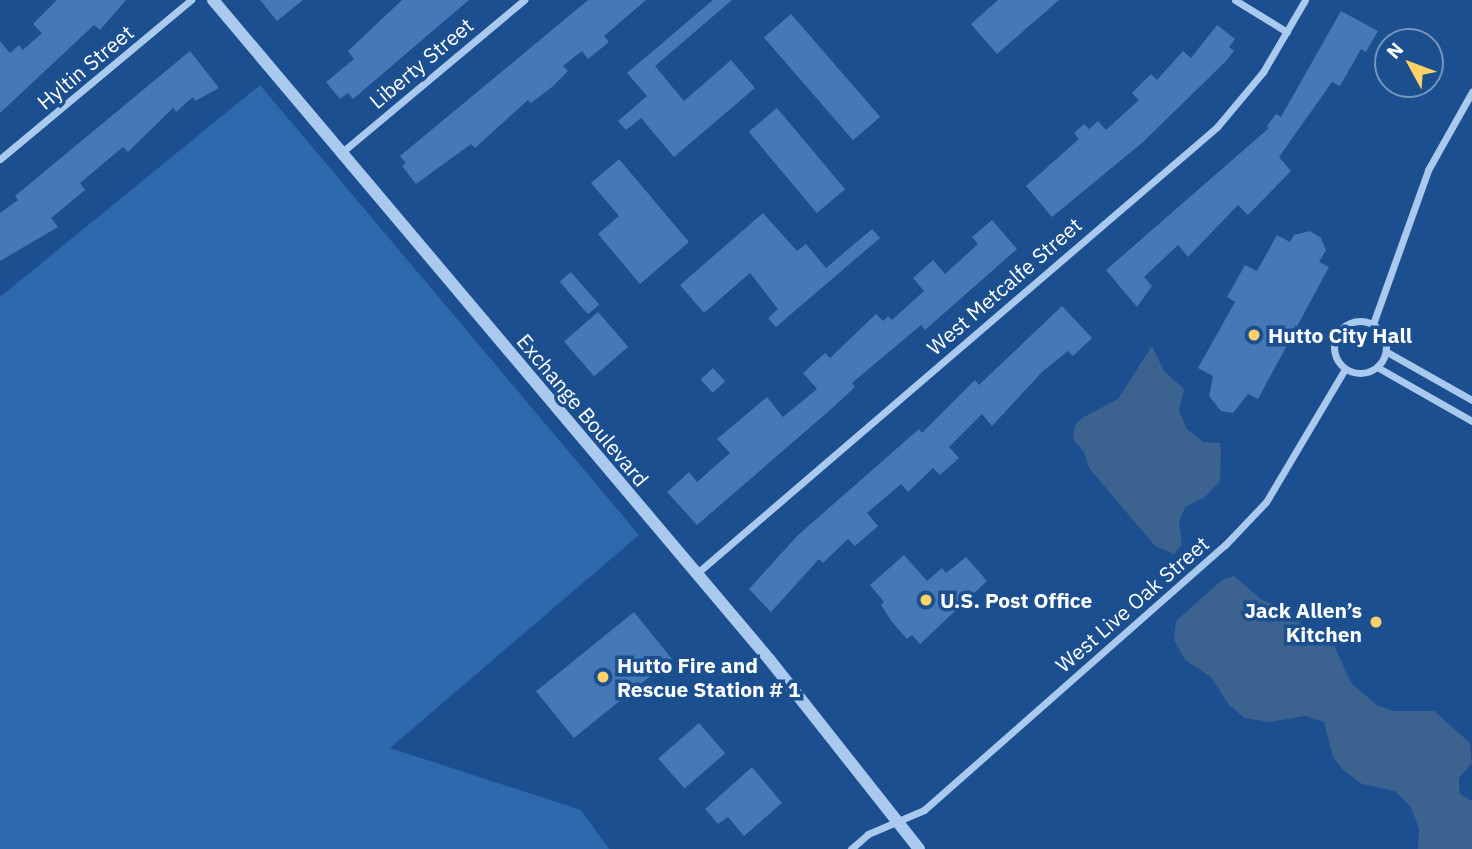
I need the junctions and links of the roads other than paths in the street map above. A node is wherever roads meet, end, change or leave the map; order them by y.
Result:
1 (191, 0) edge
2 (213, 0) edge
3 (524, 0) edge
4 (1235, 0) edge
5 (1305, 0) edge
6 (1287, 32) junction
7 (1472, 92) edge
8 (341, 153) junction
9 (0, 159) edge
10 (1373, 324) junction
11 (1387, 352) junction
12 (1377, 367) junction
13 (1345, 369) junction
14 (1472, 400) edge
15 (1472, 421) edge
16 (696, 574) junction
17 (895, 822) junction
18 (851, 849) edge
19 (919, 849) edge

1 - 9 street, Hyltin Street
2 - 8 street, Exchange Boulevard
3 - 8 street, Liberty Street
4 - 6 street
5 - 6 street, West Metcalfe Street
6 - 16 street, West Metcalfe Street
7 - 10 street
8 - 16 street, Exchange Boulevard
10 - 11 street
10 - 13 street
11 - 12 street
11 - 14 street
12 - 13 street
12 - 15 street
13 - 17 street, West Live Oak Street
16 - 17 street, Exchange Boulevard
17 - 18 street, West Live Oak Street
17 - 19 street, Exchange Boulevard

